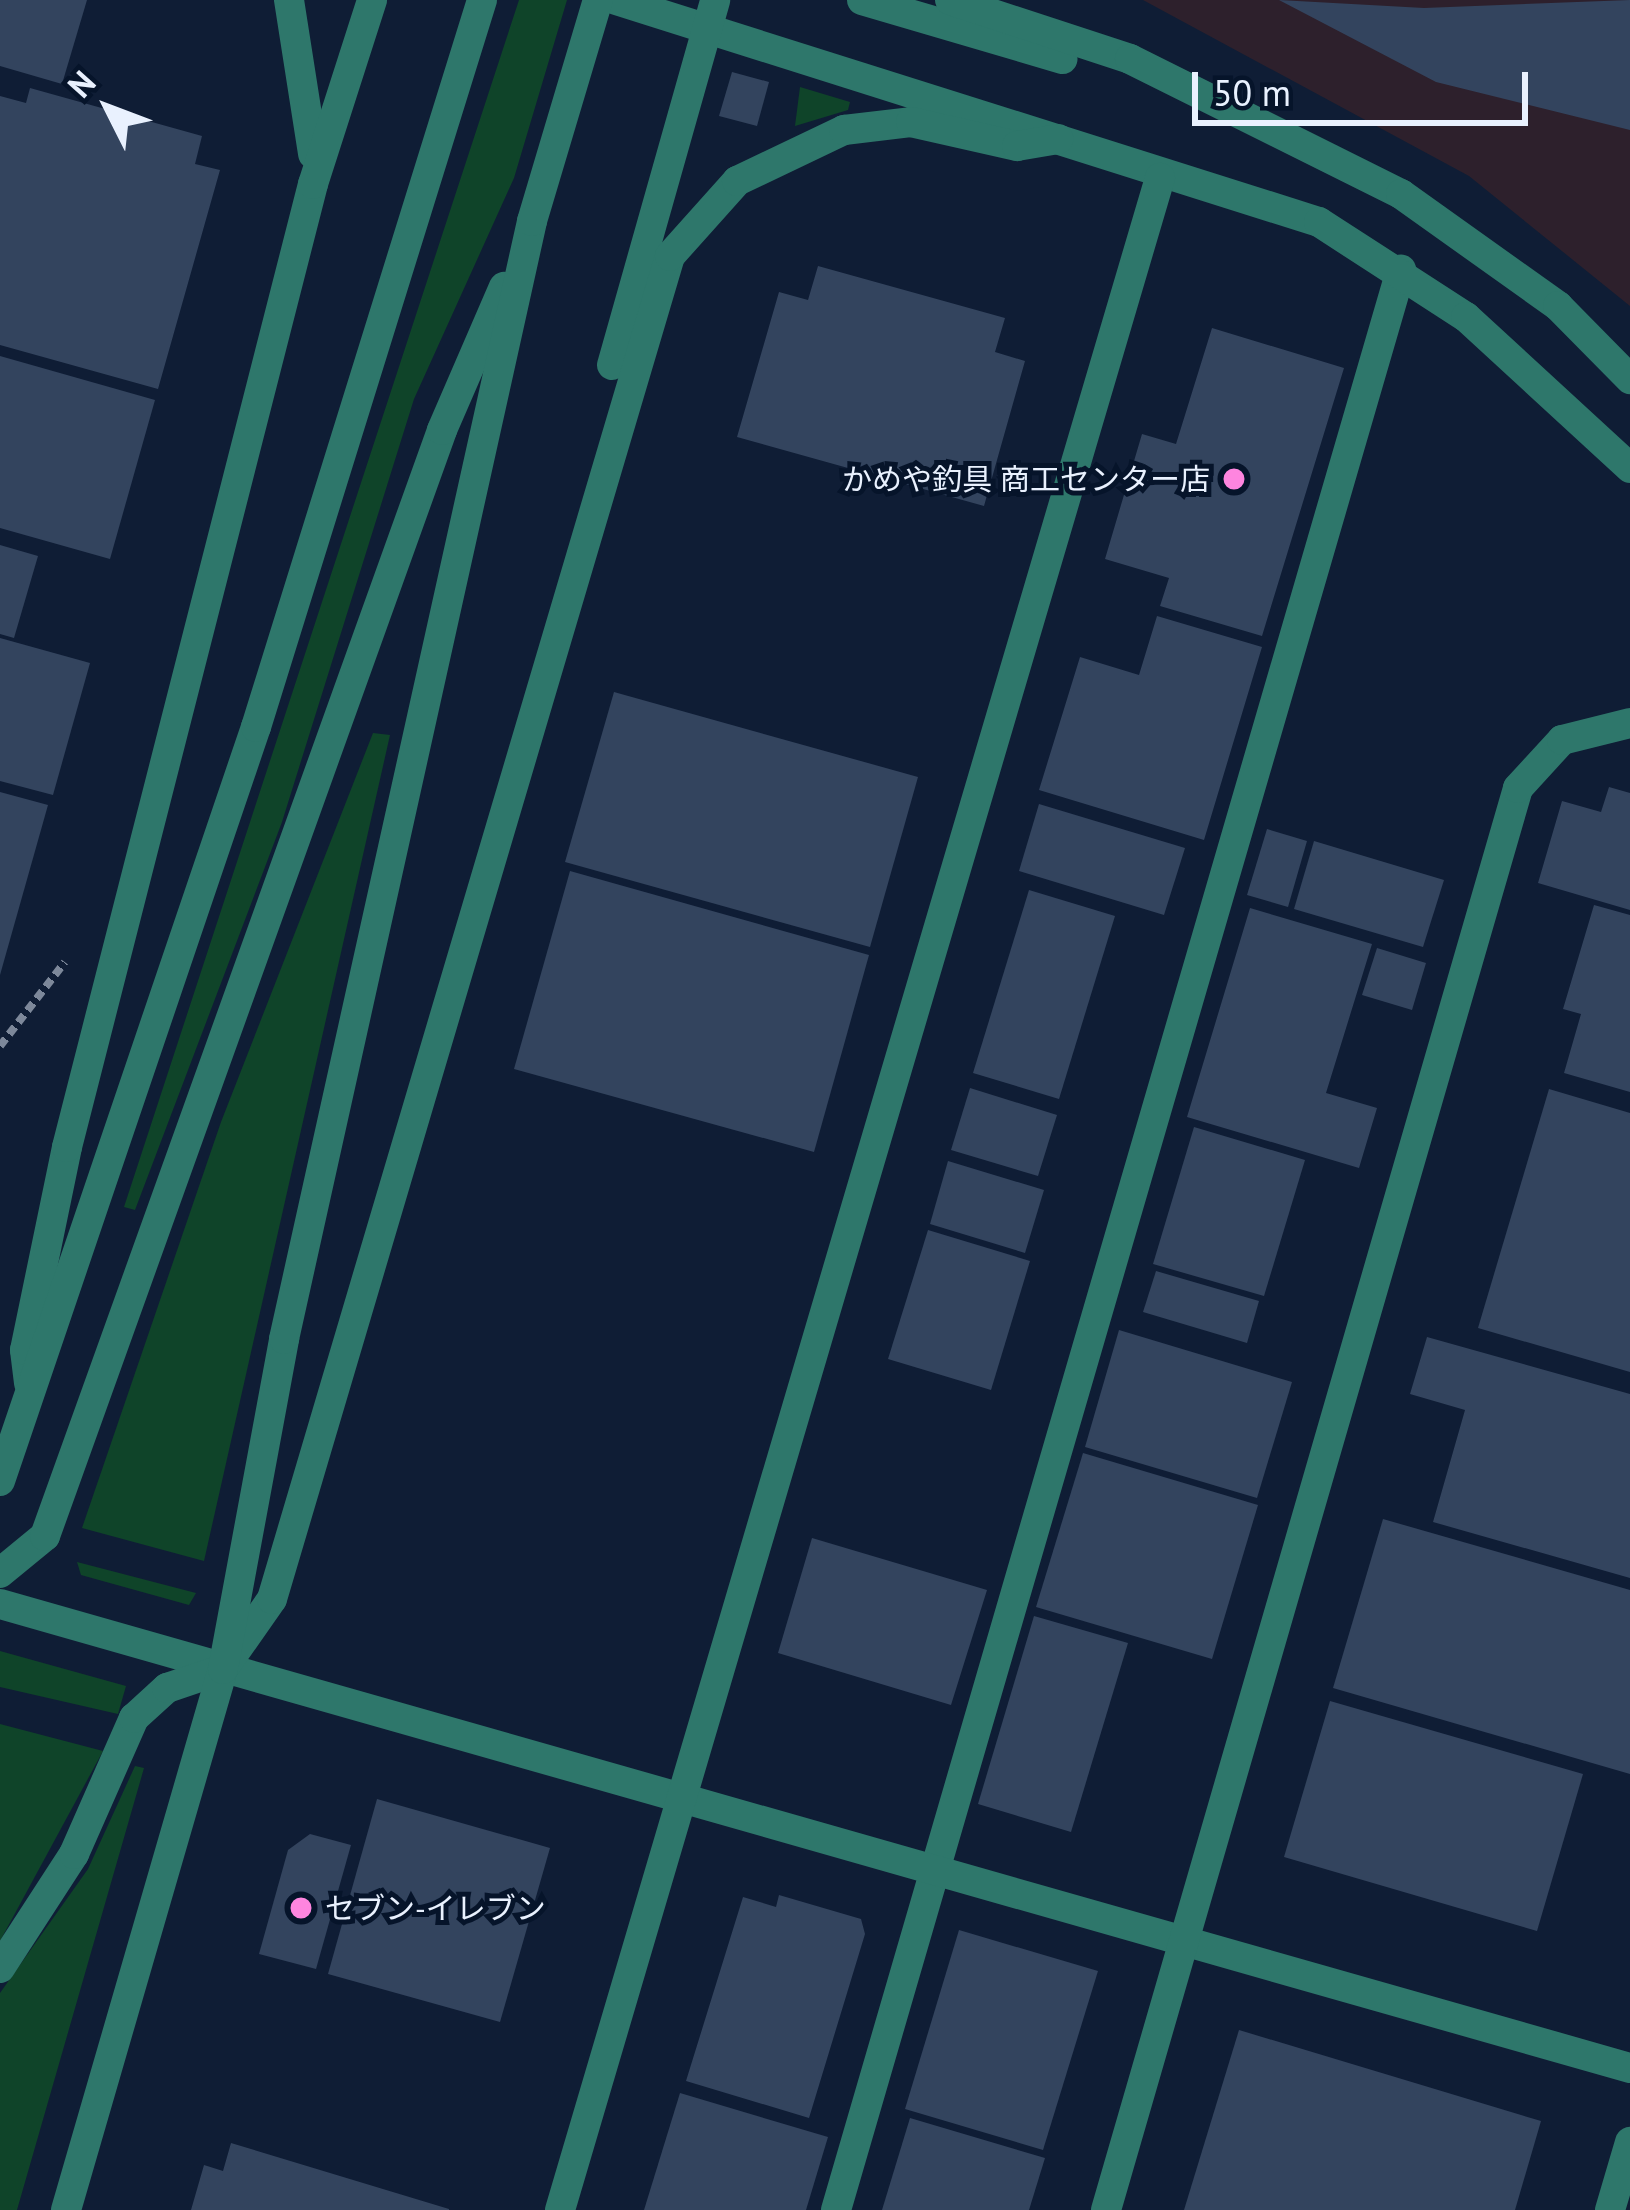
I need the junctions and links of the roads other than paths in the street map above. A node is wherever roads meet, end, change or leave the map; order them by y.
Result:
1 (289, 0) edge
2 (372, 0) edge
3 (482, 0) edge
4 (598, 0) edge
5 (862, 0) edge
6 (950, 0) edge
7 (630, 4) edge
8 (711, 13) edge
9 (1218, 105) junction
10 (1058, 140) junction
11 (1160, 178) junction
12 (313, 184) junction
13 (532, 221) junction
14 (1402, 270) junction
15 (1630, 379) edge
16 (1630, 468) edge
17 (546, 670) junction
18 (1630, 723) edge
19 (31, 1394) junction
20 (0, 1423) edge
21 (0, 1481) edge
22 (0, 1573) edge
23 (0, 1604) edge
24 (223, 1669) junction
25 (681, 1792) junction
26 (935, 1866) junction
27 (1185, 1938) junction
28 (0, 1968) edge
29 (1630, 2068) edge
30 (1630, 2142) edge
31 (65, 2210) edge
32 (560, 2210) edge
33 (836, 2210) edge
34 (1106, 2210) edge
35 (1610, 2210) edge

1 - 12 street
2 - 12 street
3 - 19 street
4 - 13 street
5 - 9 street
6 - 9 street
7 - 8 street
8 - 10 street
8 - 17 street
9 - 15 street
10 - 11 street
10 - 17 street
11 - 14 street
11 - 25 street
12 - 19 street
13 - 22 street
13 - 24 street
14 - 16 street
14 - 26 street
17 - 24 street
18 - 27 street
19 - 20 street
19 - 21 street
23 - 24 street
24 - 25 street
24 - 28 street
24 - 31 street
25 - 26 street
25 - 32 street
26 - 27 street
26 - 33 street
27 - 29 street
27 - 34 street
30 - 35 street

